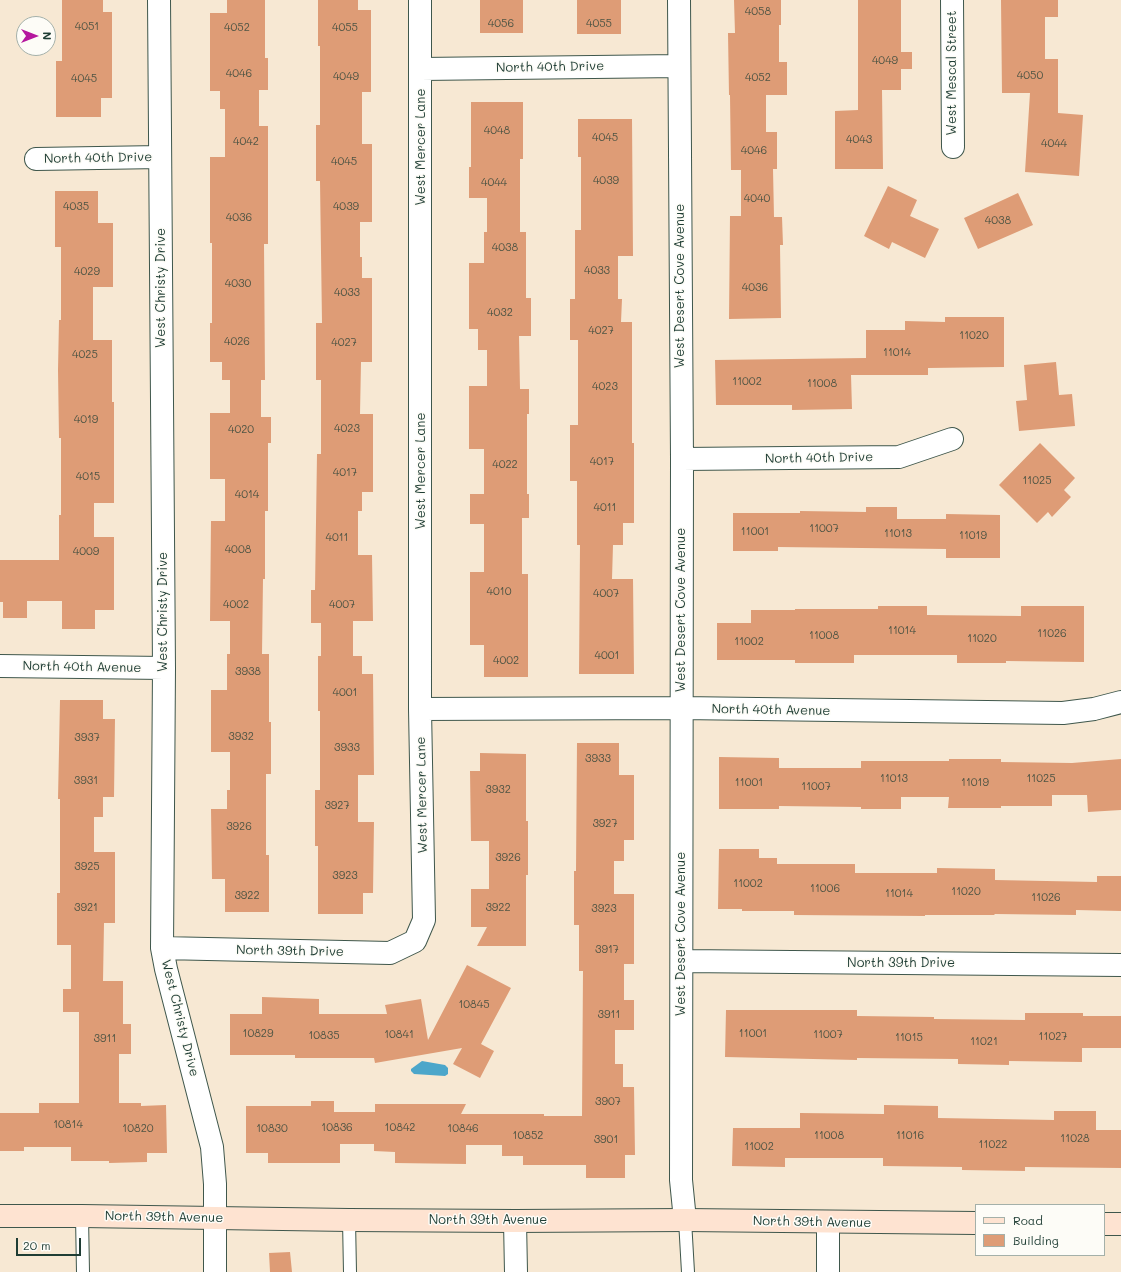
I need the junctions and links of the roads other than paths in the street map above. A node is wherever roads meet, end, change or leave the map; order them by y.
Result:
1 (159, 0) edge
2 (420, 0) edge
3 (678, 0) edge
4 (952, 0) edge
5 (679, 66) junction
6 (421, 69) junction
7 (953, 147) dead end
8 (160, 157) junction
9 (36, 158) dead end
10 (952, 439) dead end
11 (682, 459) junction
12 (0, 666) edge
13 (164, 668) junction
14 (1121, 702) edge
15 (681, 708) junction
16 (420, 709) junction
17 (415, 941) joint
18 (162, 948) junction
19 (682, 961) junction
20 (1121, 965) edge
21 (0, 1216) edge
22 (82, 1216) junction
23 (215, 1218) junction
24 (349, 1220) junction
25 (685, 1220) junction
26 (515, 1221) junction
27 (828, 1222) junction
28 (975, 1223) edge
29 (1105, 1224) edge
30 (1121, 1224) edge
31 (83, 1272) edge
32 (215, 1272) edge
33 (350, 1272) edge
34 (516, 1272) edge
35 (688, 1272) edge
36 (828, 1272) edge

1 - 8 street, West Christy Drive
2 - 6 street, West Mercer Lane
3 - 5 street, West Desert Cove Avenue
4 - 7 street, West Mescal Street
5 - 6 street, North 40th Drive
5 - 11 street, West Desert Cove Avenue
6 - 16 street, West Mercer Lane
8 - 9 street, North 40th Drive
8 - 13 street, West Christy Drive
10 - 11 street, North 40th Drive
11 - 15 street, West Desert Cove Avenue
12 - 13 street, North 40th Avenue
13 - 18 street, West Christy Drive
14 - 15 street, North 40th Avenue
15 - 16 street, North 40th Avenue
15 - 19 street, West Desert Cove Avenue
16 - 17 street, West Mercer Lane
17 - 18 street, North 39th Drive
18 - 23 street, West Christy Drive
19 - 20 street, North 39th Drive
19 - 25 street, West Desert Cove Avenue
21 - 22 street, North 39th Avenue
22 - 23 street, North 39th Avenue
22 - 31 lane
23 - 24 street, North 39th Avenue
23 - 32 street
24 - 26 street, North 39th Avenue
24 - 33 lane
25 - 26 street, North 39th Avenue
25 - 27 street, North 39th Avenue
25 - 35 lane
26 - 34 street
27 - 28 street, North 39th Avenue
27 - 36 street
29 - 30 street

